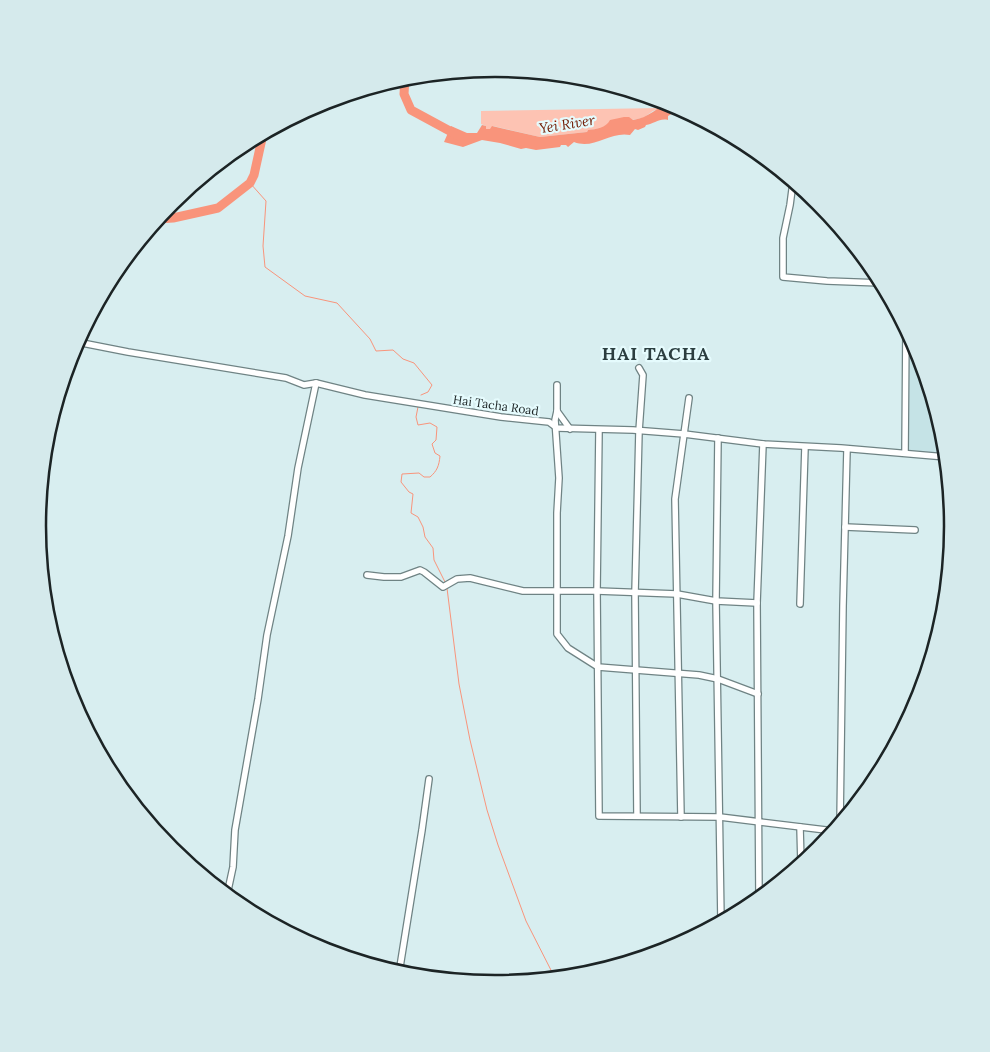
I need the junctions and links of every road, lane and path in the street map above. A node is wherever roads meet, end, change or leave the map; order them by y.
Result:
1 (792, 190) edge
2 (871, 282) edge
3 (85, 344) edge
4 (906, 346) edge
5 (639, 368) dead end
6 (316, 383) junction
7 (557, 385) dead end
8 (689, 398) dead end
9 (557, 411) junction
10 (557, 428) junction
11 (570, 428) junction
12 (599, 430) junction
13 (639, 431) junction
14 (684, 434) junction
15 (718, 438) junction
16 (763, 444) junction
17 (805, 447) junction
18 (847, 450) junction
19 (905, 453) junction
20 (938, 457) edge
21 (845, 527) junction
22 (914, 530) dead end
23 (367, 575) dead end
24 (597, 591) junction
25 (557, 592) junction
26 (635, 593) junction
27 (677, 594) junction
28 (716, 601) junction
29 (757, 602) junction
30 (800, 604) dead end
31 (598, 667) junction
32 (636, 671) junction
33 (678, 674) junction
34 (718, 679) junction
35 (758, 694) junction
36 (429, 779) dead end
37 (840, 812) edge
38 (637, 815) junction
39 (681, 816) junction
40 (720, 817) junction
41 (759, 821) junction
42 (800, 827) junction
43 (824, 830) edge
44 (801, 854) edge
45 (229, 887) edge
46 (759, 888) edge
47 (721, 914) edge
48 (400, 964) edge

1 - 2 street
3 - 6 street, Hai Tacha Road
4 - 19 street
5 - 13 street
6 - 10 street, Hai Tacha Road
6 - 45 street
7 - 9 street
8 - 14 street
9 - 10 street
9 - 11 street
10 - 11 street, Hai Tacha Road
10 - 25 street
11 - 12 street, Hai Tacha Road
12 - 13 street, Hai Tacha Road
12 - 24 street
13 - 14 street, Hai Tacha Road
13 - 26 street
14 - 15 street, Hai Tacha Road
14 - 27 street
15 - 16 street, Hai Tacha Road
15 - 28 street
16 - 17 street, Hai Tacha Road
16 - 29 street
17 - 18 street, Hai Tacha Road
17 - 30 street
18 - 19 street, Hai Tacha Road
18 - 21 street
19 - 20 street, Hai Tacha Road
21 - 22 street
21 - 37 street
23 - 25 street
24 - 25 street
24 - 26 street
24 - 31 street
25 - 31 street
26 - 27 street
26 - 32 street
27 - 28 street
27 - 33 street
28 - 29 street
28 - 34 street
29 - 35 street
31 - 32 street
31 - 38 street
32 - 33 street
32 - 38 street
33 - 34 street
33 - 39 street
34 - 35 street
34 - 40 street
35 - 41 street
36 - 48 street
38 - 39 street
39 - 40 street
40 - 41 street
40 - 47 street
41 - 42 street
41 - 46 street
42 - 43 street
42 - 44 street

